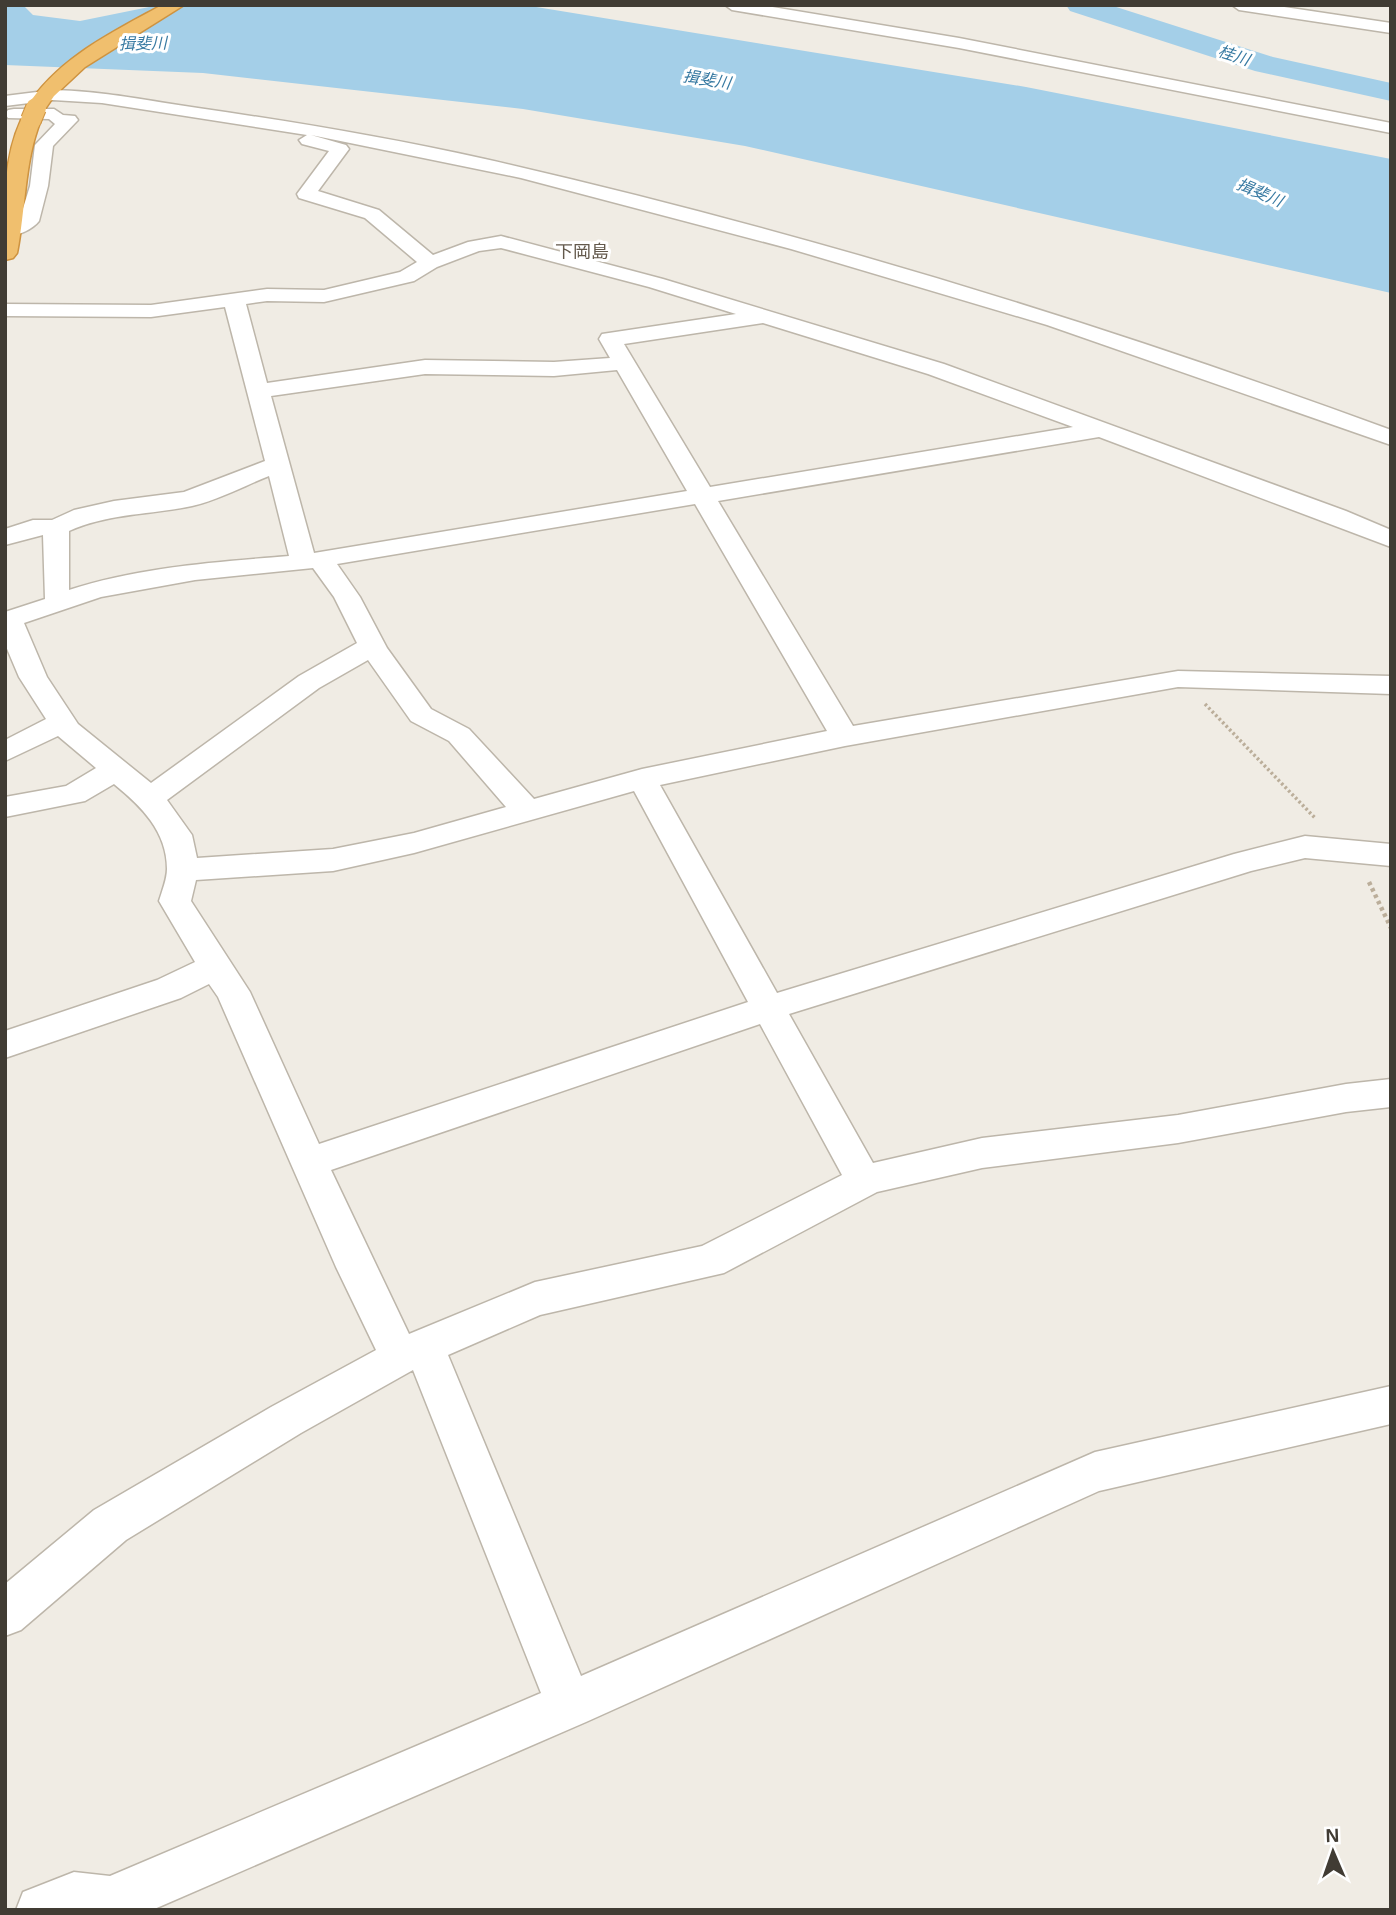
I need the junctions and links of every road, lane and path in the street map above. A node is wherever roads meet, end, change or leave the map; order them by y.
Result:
1 (175, 5) edge
2 (732, 5) edge
3 (1239, 5) edge
4 (1267, 7) edge
5 (1391, 29) edge
6 (5, 101) edge
7 (36, 108) junction
8 (196, 112) junction
9 (5, 117) edge
10 (1391, 128) edge
11 (10, 218) edge
12 (5, 253) edge
13 (430, 263) junction
14 (234, 300) junction
15 (5, 310) edge
16 (765, 317) junction
17 (623, 363) junction
18 (260, 391) junction
19 (1099, 430) junction
20 (1391, 438) edge
21 (276, 465) junction
22 (701, 496) junction
23 (57, 527) junction
24 (5, 537) edge
25 (1391, 539) edge
26 (312, 561) junction
27 (60, 602) junction
28 (7, 620) edge
29 (373, 646) junction
30 (18, 676) edge
31 (1178, 680) junction
32 (1391, 685) edge
33 (62, 722) junction
34 (845, 737) junction
35 (5, 752) edge
36 (115, 770) junction
37 (642, 779) junction
38 (150, 798) junction
39 (5, 807) edge
40 (527, 811) junction
41 (1347, 851) junction
42 (1391, 855) edge
43 (183, 870) junction
44 (1391, 928) edge
45 (215, 967) junction
46 (769, 1008) junction
47 (5, 1045) edge
48 (1391, 1093) edge
49 (311, 1162) junction
50 (864, 1181) junction
51 (412, 1352) junction
52 (1391, 1405) edge
53 (5, 1614) edge
54 (569, 1705) junction
55 (41, 1910) edge

1 - 7 highway
2 - 10 street
3 - 4 street
4 - 5 street
6 - 7 street
7 - 8 street
7 - 11 highway
8 - 13 street
8 - 20 street
9 - 11 street
11 - 12 highway
13 - 14 street
13 - 16 street
14 - 15 street
14 - 18 street
16 - 17 street
16 - 19 street
17 - 18 street
17 - 22 street
18 - 21 street
19 - 22 street
19 - 25 street
21 - 23 street
21 - 26 street
22 - 26 street
22 - 34 street
23 - 24 street
23 - 27 street
26 - 27 street
26 - 29 street
27 - 28 street
28 - 30 street
29 - 38 street
29 - 40 street
30 - 33 street
31 - 32 street
31 - 34 street
31 - 41 path
33 - 35 street
33 - 36 street
34 - 37 street
36 - 38 street
36 - 39 street
37 - 40 street
37 - 46 street
38 - 43 street
40 - 43 street
41 - 42 street
41 - 44 path
41 - 46 street
43 - 45 street
45 - 47 street
45 - 49 street
46 - 49 street
46 - 50 street
48 - 50 street
49 - 51 street
50 - 51 street
51 - 53 street
51 - 54 street
52 - 54 street
54 - 55 street

